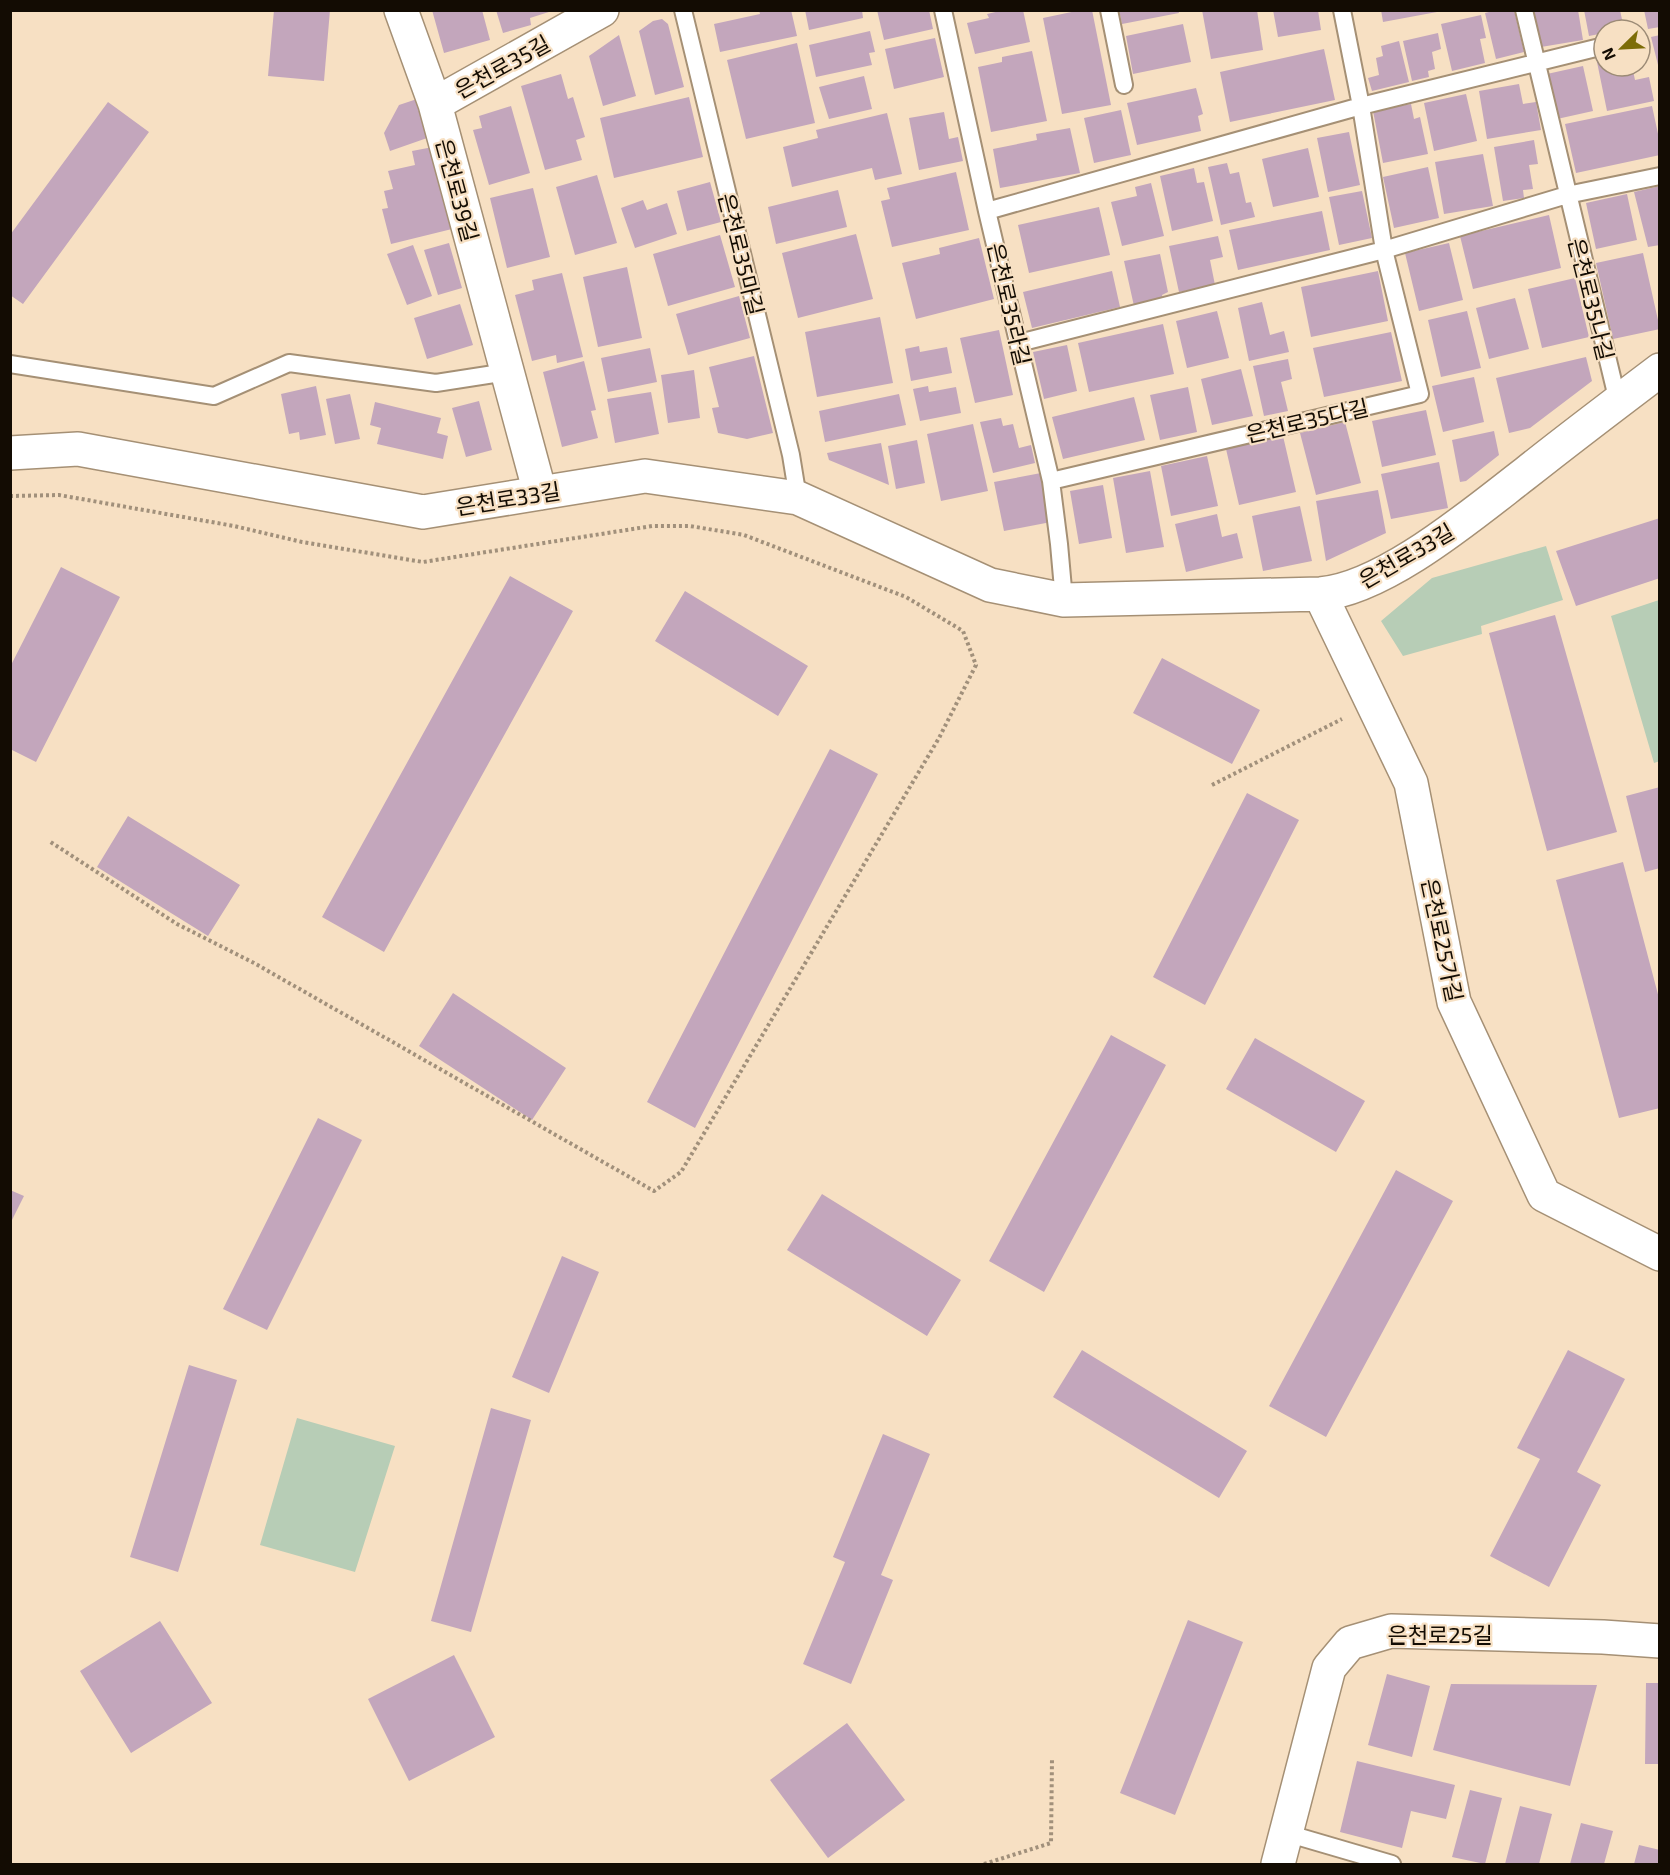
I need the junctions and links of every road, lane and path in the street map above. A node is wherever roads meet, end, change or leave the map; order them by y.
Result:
1 (401, 10) edge
2 (602, 10) edge
3 (683, 10) edge
4 (943, 10) edge
5 (1109, 10) edge
6 (1342, 10) edge
7 (1524, 10) edge
8 (1592, 49) edge
9 (1536, 64) junction
10 (1124, 85) dead end
11 (435, 104) junction
12 (1361, 106) junction
13 (1659, 176) edge
14 (1567, 195) junction
15 (987, 211) junction
16 (1384, 250) junction
17 (1019, 343) junction
18 (10, 364) edge
19 (1659, 370) edge
20 (507, 372) junction
21 (1618, 402) junction
22 (10, 453) edge
23 (1051, 481) junction
24 (540, 493) junction
25 (10, 496) edge
26 (798, 498) junction
27 (1320, 594) junction
28 (1064, 600) junction
29 (1348, 715) dead end
30 (1212, 785) dead end
31 (49, 841) dead end
32 (1659, 1254) edge
33 (1659, 1641) edge
34 (1052, 1759) dead end
35 (1286, 1833) junction
36 (984, 1864) edge
37 (1278, 1864) edge
38 (1392, 1864) edge

1 - 11 street, 은천로39길
2 - 11 street, 은천로35길
3 - 26 lane, 은천로35마길
4 - 15 lane, 은천로35라길
5 - 10 lane
6 - 12 lane, 은천로35다길
7 - 9 lane, 은천로35나길
8 - 9 lane
9 - 12 lane
9 - 14 lane, 은천로35나길
11 - 20 street, 은천로39길
12 - 15 lane
12 - 16 lane, 은천로35다길
13 - 14 lane
14 - 16 lane
14 - 21 lane, 은천로35나길
15 - 17 lane, 은천로35라길
16 - 17 lane
16 - 23 lane, 은천로35다길
17 - 23 lane, 은천로35라길
18 - 20 lane
19 - 21 street, 은천로33길
20 - 24 street, 은천로39길
21 - 27 street, 은천로33길
22 - 24 street, 은천로33길
23 - 28 lane, 은천로35라길
24 - 26 street, 은천로33길
25 - 31 path
26 - 28 street, 은천로33길
27 - 28 street, 은천로33길
27 - 32 street, 은천로25가길
29 - 30 path
33 - 35 street, 은천로25길
34 - 36 path
35 - 37 street, 은천로25길
35 - 38 lane

